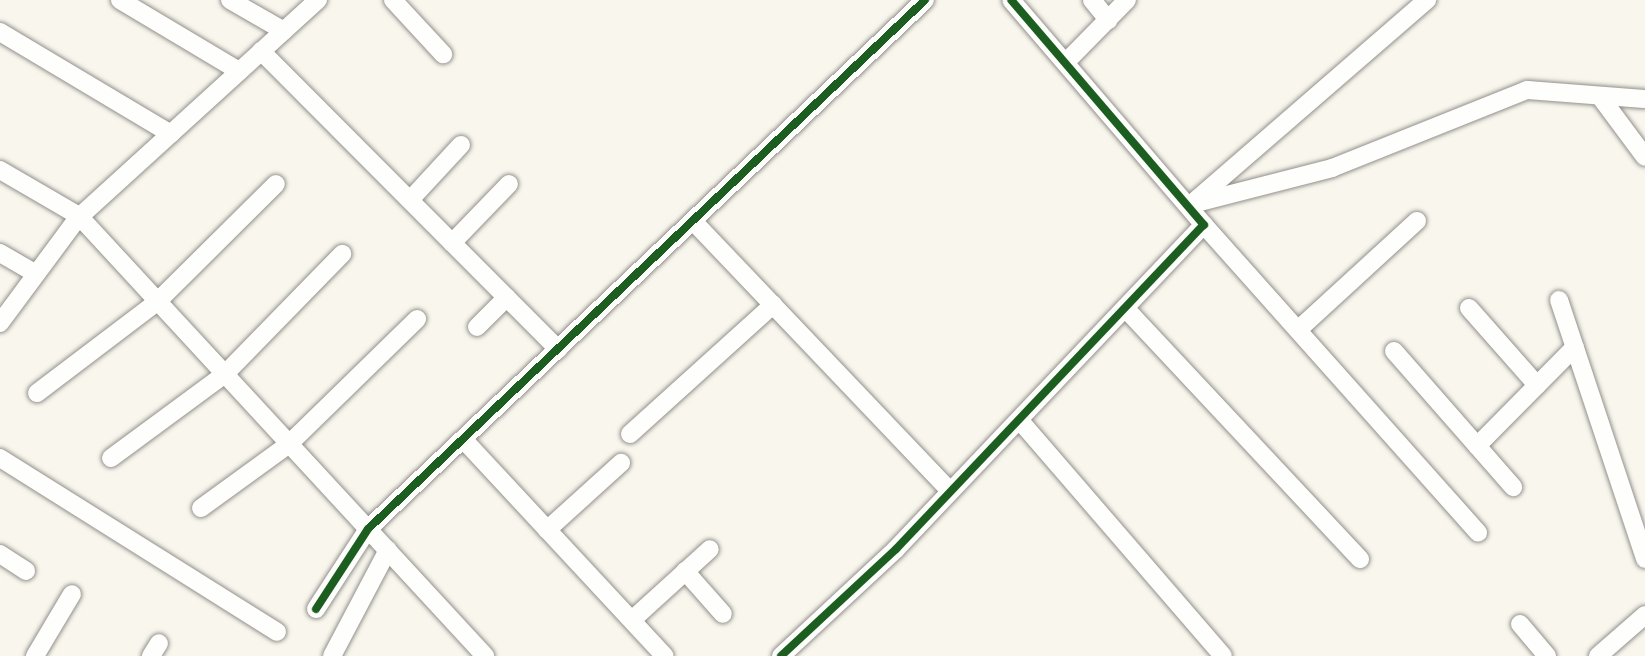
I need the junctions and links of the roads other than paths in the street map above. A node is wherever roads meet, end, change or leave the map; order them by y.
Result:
1 (120, 0) edge
2 (230, 0) edge
3 (318, 0) edge
4 (393, 0) edge
5 (925, 0) edge
6 (1011, 0) edge
7 (1092, 0) edge
8 (1127, 0) edge
9 (1427, 0) edge
10 (1108, 20) junction
11 (284, 31) junction
12 (0, 32) edge
13 (261, 51) junction
14 (443, 54) dead end
15 (1066, 62) junction
16 (239, 71) junction
17 (1602, 99) junction
18 (1645, 99) edge
19 (171, 134) junction
20 (461, 145) dead end
21 (1645, 157) edge
22 (0, 170) edge
23 (276, 184) dead end
24 (509, 184) dead end
25 (410, 200) junction
26 (1192, 204) junction
27 (79, 216) junction
28 (693, 221) junction
29 (1417, 221) dead end
30 (1204, 225) junction
31 (452, 243) junction
32 (0, 253) edge
33 (342, 254) dead end
34 (33, 272) junction
35 (507, 297) junction
36 (1559, 300) dead end
37 (158, 301) junction
38 (773, 305) junction
39 (1125, 308) junction
40 (1469, 308) dead end
41 (417, 319) dead end
42 (0, 323) edge
43 (477, 327) dead end
44 (1299, 329) junction
45 (1575, 347) junction
46 (558, 349) junction
47 (1394, 351) dead end
48 (225, 374) junction
49 (1537, 385) junction
50 (37, 393) dead end
51 (1021, 422) junction
52 (630, 434) dead end
53 (463, 439) junction
54 (289, 444) junction
55 (1477, 446) junction
56 (0, 458) edge
57 (111, 458) dead end
58 (621, 463) dead end
59 (1513, 487) dead end
60 (950, 491) junction
61 (201, 508) dead end
62 (368, 529) junction
63 (547, 530) junction
64 (1478, 533) dead end
65 (710, 549) dead end
66 (388, 550) junction
67 (0, 554) edge
68 (1360, 559) dead end
69 (1645, 559) edge
70 (26, 571) dead end
71 (685, 571) junction
72 (72, 594) dead end
73 (316, 609) dead end
74 (723, 614) dead end
75 (1645, 615) edge
76 (632, 620) junction
77 (1520, 624) dead end
78 (277, 632) dead end
79 (35, 656) edge
80 (332, 656) edge
81 (485, 656) edge
82 (665, 656) edge
83 (781, 656) edge
84 (1223, 656) edge
85 (1547, 656) edge
86 (1598, 656) edge

1 - 16 street
2 - 11 street
3 - 11 street
4 - 14 street
5 - 28 street
6 - 15 street
7 - 10 street
8 - 10 street
9 - 26 street
10 - 15 street
11 - 13 street
12 - 19 street
13 - 16 street
13 - 25 street
15 - 26 street
16 - 19 street
17 - 18 street
17 - 21 street
17 - 26 street
19 - 27 street
20 - 25 street
22 - 27 street
23 - 37 street
24 - 31 street
25 - 31 street
26 - 30 street
27 - 34 street
27 - 37 street
28 - 38 street
28 - 46 street
29 - 44 street
30 - 39 street
30 - 44 street
31 - 35 street
32 - 34 street
33 - 48 street
34 - 42 street
35 - 43 street
35 - 46 street
36 - 45 street
37 - 48 street
37 - 50 street
38 - 52 street
38 - 60 street
39 - 51 street
39 - 68 street
40 - 49 street
41 - 54 street
44 - 64 street
45 - 49 street
45 - 69 street
46 - 53 street
47 - 55 street
48 - 54 street
48 - 57 street
49 - 55 street
51 - 60 street
51 - 84 street
53 - 62 street
53 - 63 street
54 - 61 street
54 - 62 street
55 - 59 street
56 - 78 street
58 - 63 street
60 - 83 street
62 - 66 street
62 - 73 street
63 - 76 street
65 - 71 street
66 - 80 street
66 - 81 street
67 - 70 street
71 - 74 street
71 - 76 street
72 - 79 street
75 - 86 street
76 - 82 street
77 - 85 street

